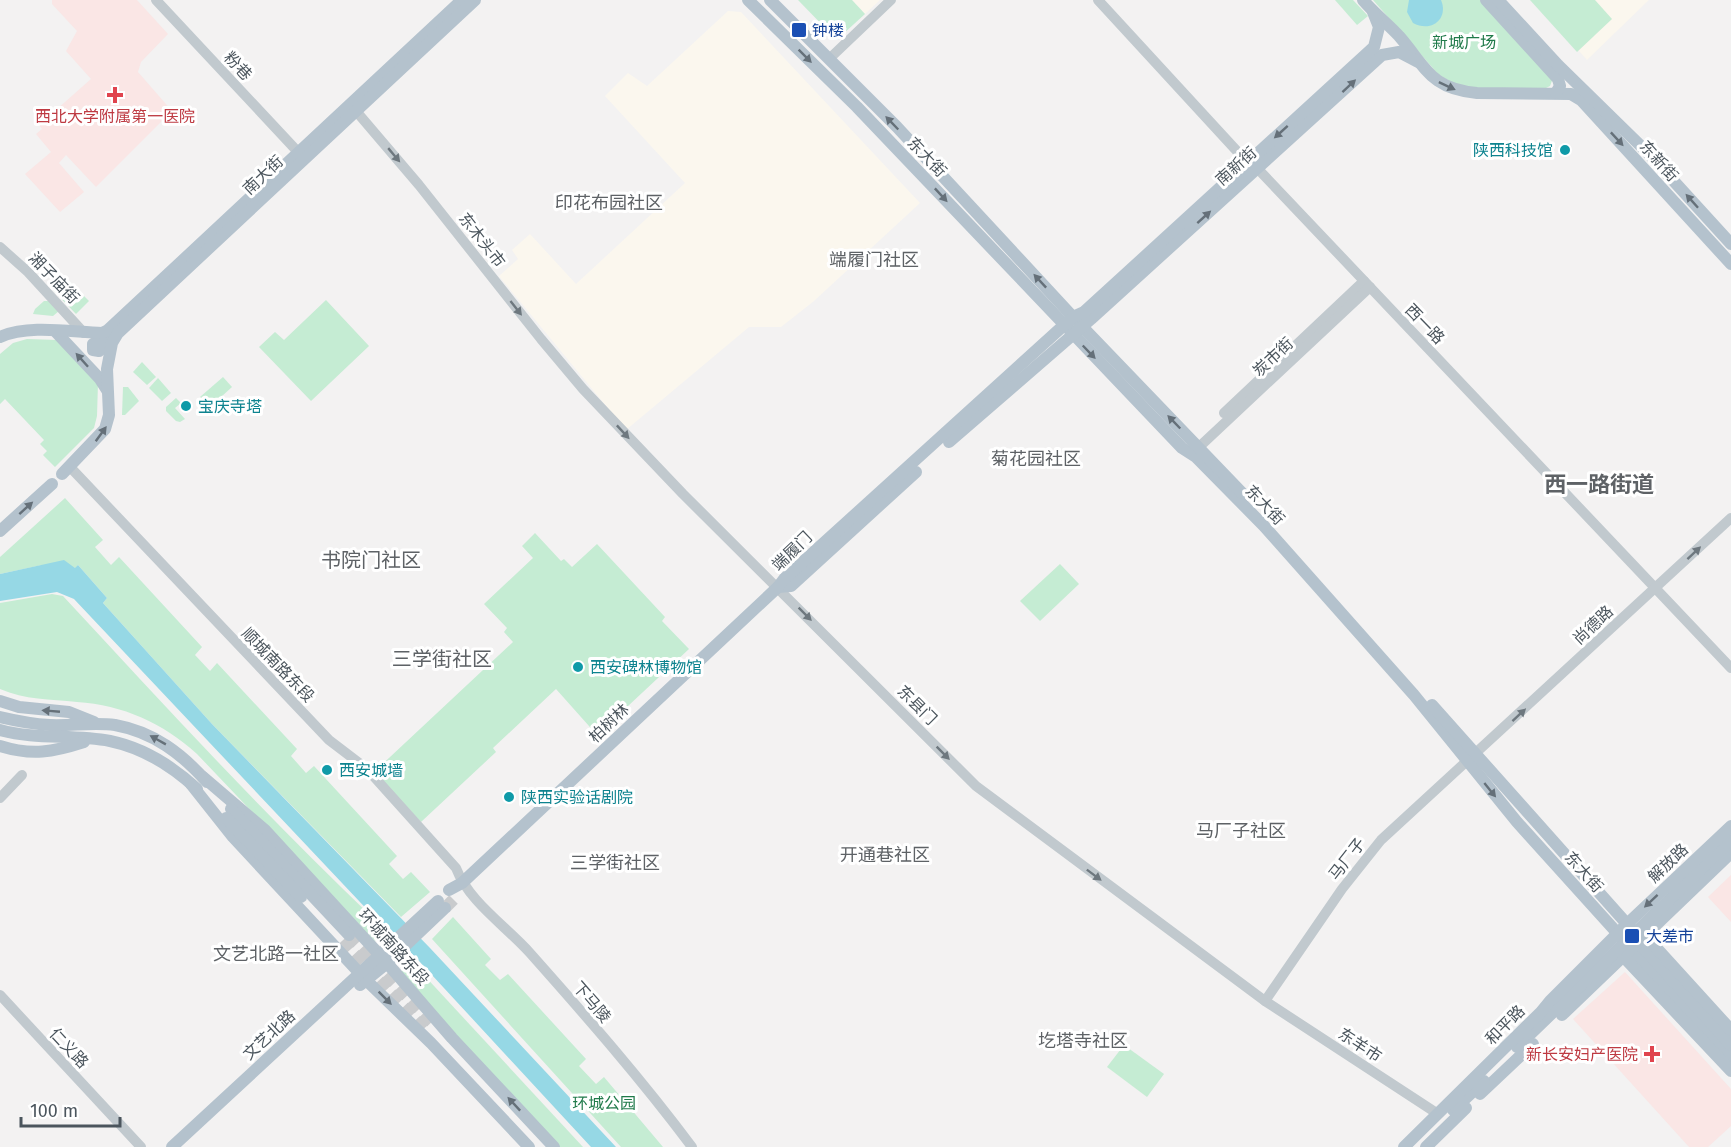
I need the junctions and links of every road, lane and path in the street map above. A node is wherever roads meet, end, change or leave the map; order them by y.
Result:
1 (156, 0) edge
2 (462, 0) edge
3 (475, 0) edge
4 (748, 0) edge
5 (770, 0) edge
6 (891, 0) edge
7 (1098, 0) edge
8 (1363, 0) edge
9 (1486, 0) edge
10 (1498, 0) edge
11 (1373, 12) junction
12 (829, 58) junction
13 (1418, 62) junction
14 (1555, 69) junction
15 (1556, 93) junction
16 (356, 111) junction
17 (298, 152) junction
18 (1252, 166) junction
19 (1731, 244) edge
20 (0, 247) edge
21 (1731, 264) edge
22 (1367, 284) junction
23 (1073, 326) junction
24 (117, 328) junction
25 (55, 331) junction
26 (84, 333) junction
27 (0, 337) edge
28 (583, 389) joint
29 (107, 391) junction
30 (1196, 445) junction
31 (66, 470) joint
32 (52, 484) dead end
33 (1731, 518) edge
34 (0, 531) edge
35 (778, 587) junction
36 (1656, 588) junction
37 (1731, 668) edge
38 (0, 701) edge
39 (0, 717) edge
40 (100, 724) junction
41 (0, 730) edge
42 (93, 739) junction
43 (0, 746) edge
44 (1471, 757) junction
45 (22, 775) dead end
46 (203, 777) junction
47 (191, 784) junction
48 (0, 798) edge
49 (1731, 826) edge
50 (1731, 840) edge
51 (1731, 853) edge
52 (462, 883) junction
53 (453, 894) tunnel mouth
54 (441, 904) tunnel mouth
55 (1628, 938) junction
56 (388, 955) junction
57 (364, 976) junction
58 (0, 996) edge
59 (1265, 1001) junction
60 (1731, 1030) edge
61 (1731, 1045) edge
62 (1731, 1059) edge
63 (1731, 1071) edge
64 (1438, 1114) junction
65 (141, 1147) edge
66 (172, 1147) edge
67 (182, 1147) edge
68 (529, 1147) edge
69 (554, 1147) edge
70 (692, 1147) edge
71 (1404, 1147) edge
72 (1416, 1147) edge
73 (1426, 1147) edge

1 - 17 street, 粉巷
2 - 17 main road, 南大街
3 - 16 main road, 南大街
4 -> 23 main road, 东大街
5 - 12 main road, 东大街
6 - 12 street
7 - 18 street, 西一路
8 - 11 main road, 东新街
9 - 14 main road
10 - 14 main road
11 - 13 main road, 东新街
11 -> 18 main road, 南新街
23 -> 12 main road, 东大街
13 -> 15 main road, 东新街
18 -> 13 main road, 南新街
14 - 15 main road
19 -> 14 main road, 东新街
15 -> 21 main road, 东新街
16 - 24 main road, 南大街
16 -> 28 street, 东木头市
17 - 24 main road, 南大街
18 - 22 street, 西一路
18 - 23 main road, 南新街
20 - 26 street, 湘子庙街
22 - 30 street, 炭市街
22 - 36 street, 西一路
30 -> 23 main road, 东大街
23 - 35 main road, 端履门
23 -> 44 main road, 东大街
24 - 26 main road, 南大街
24 - 29 main road, 南大街
25 - 26 main road, 南大街
25 - 27 main road, 南大街
29 -> 25 main road
28 -> 35 street, 东县门
31 -> 29 main road, 南大街
30 - 44 main road, 东大街
31 - 52 street, 顺城南路东段
34 -> 32 main road
36 -> 33 street, 尚德路
35 - 52 main road, 柏树林
35 -> 59 street, 东县门
36 - 37 street, 西一路
44 -> 36 street, 尚德路
40 -> 38 main road
39 - 40 main road, 环城南路东段
46 -> 40 main road, 环城南路东段
41 - 42 main road, 环城南路东段
42 - 43 main road
42 - 47 main road, 环城南路东段
44 - 55 main road, 东大街
44 - 59 street, 马厂子
45 - 48 street
46 - 47 main road, 环城南路东段
46 - 56 main road, 环城南路东段
47 - 57 main road, 环城南路东段
49 -> 55 main road, 解放路
50 - 55 main road, 解放路
51 - 55 main road
52 - 53 main road, 柏树林
52 - 70 street, 下马陵
54 - 56 main road, 文艺北路
55 - 60 main road
55 - 61 main road, 东大街
55 - 62 main road, 东大街
55 - 63 main road
55 - 64 main road, 和平路
55 - 72 main road, 和平路
55 - 73 main road
56 - 57 main road, 文艺北路
69 -> 56 main road, 环城南路东段
57 - 66 main road, 文艺北路
57 - 67 main road, 文艺北路
57 -> 68 main road, 环城南路东段
58 - 65 street, 仁义路
59 - 64 street, 东羊市
64 - 71 main road, 和平路

